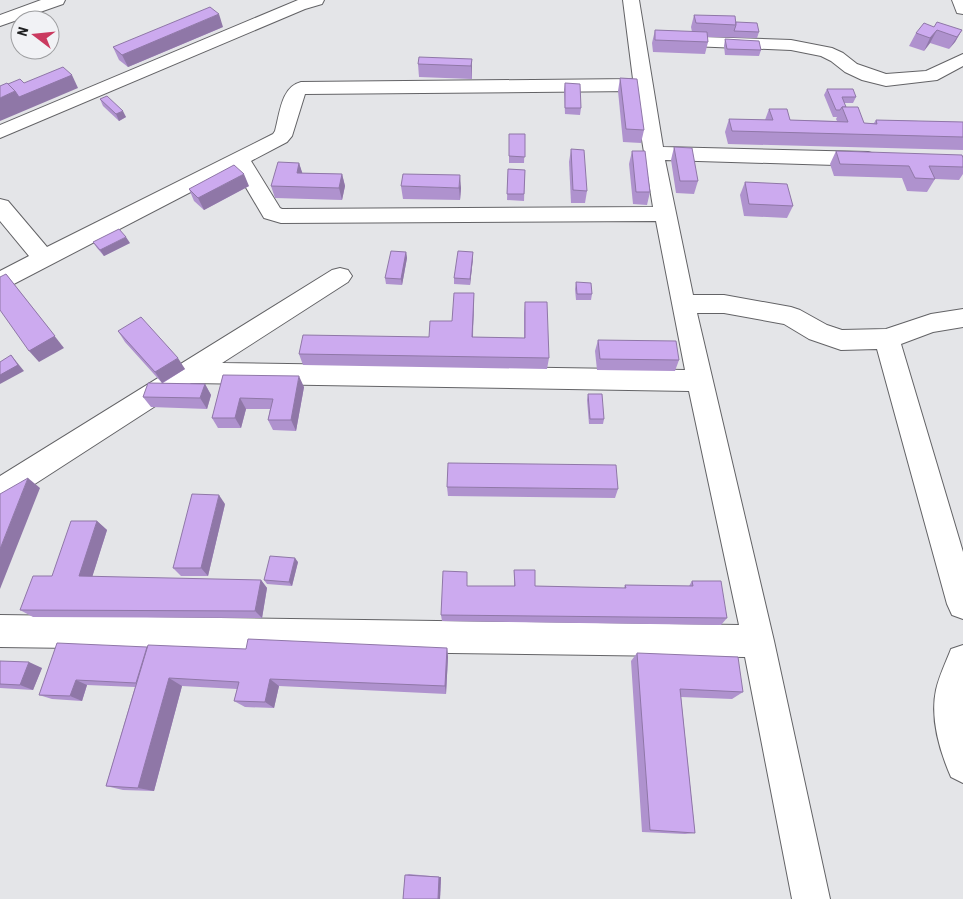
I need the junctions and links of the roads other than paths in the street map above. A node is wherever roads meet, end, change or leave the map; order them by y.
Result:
1 (316, 0) edge
2 (631, 0) edge
3 (960, 0) edge
4 (46, 2) edge
5 (963, 9) edge
6 (0, 21) edge
7 (636, 40) junction
8 (963, 59) edge
9 (642, 85) junction
10 (0, 132) edge
11 (655, 153) junction
12 (239, 159) junction
13 (884, 160) edge
14 (0, 206) edge
15 (665, 214) junction
16 (43, 258) junction
17 (340, 276) dead end
18 (0, 281) edge
19 (684, 304) junction
20 (963, 318) edge
21 (886, 339) junction
22 (186, 372) junction
23 (701, 381) junction
24 (0, 491) edge
25 (963, 604) edge
26 (0, 631) edge
27 (758, 641) junction
28 (963, 661) edge
29 (963, 765) edge
30 (811, 899) edge

1 - 10 street
2 - 7 street
3 - 5 street
4 - 6 street
7 - 8 street
7 - 9 street
9 - 11 street
9 - 12 street
11 - 13 street
11 - 15 street
12 - 15 street
12 - 16 street
14 - 16 street
15 - 19 street
16 - 18 street
17 - 22 street
19 - 21 street
19 - 23 street
20 - 21 street
21 - 25 street
22 - 23 street
22 - 24 street
23 - 27 street
26 - 27 street
27 - 30 street
28 - 29 street

